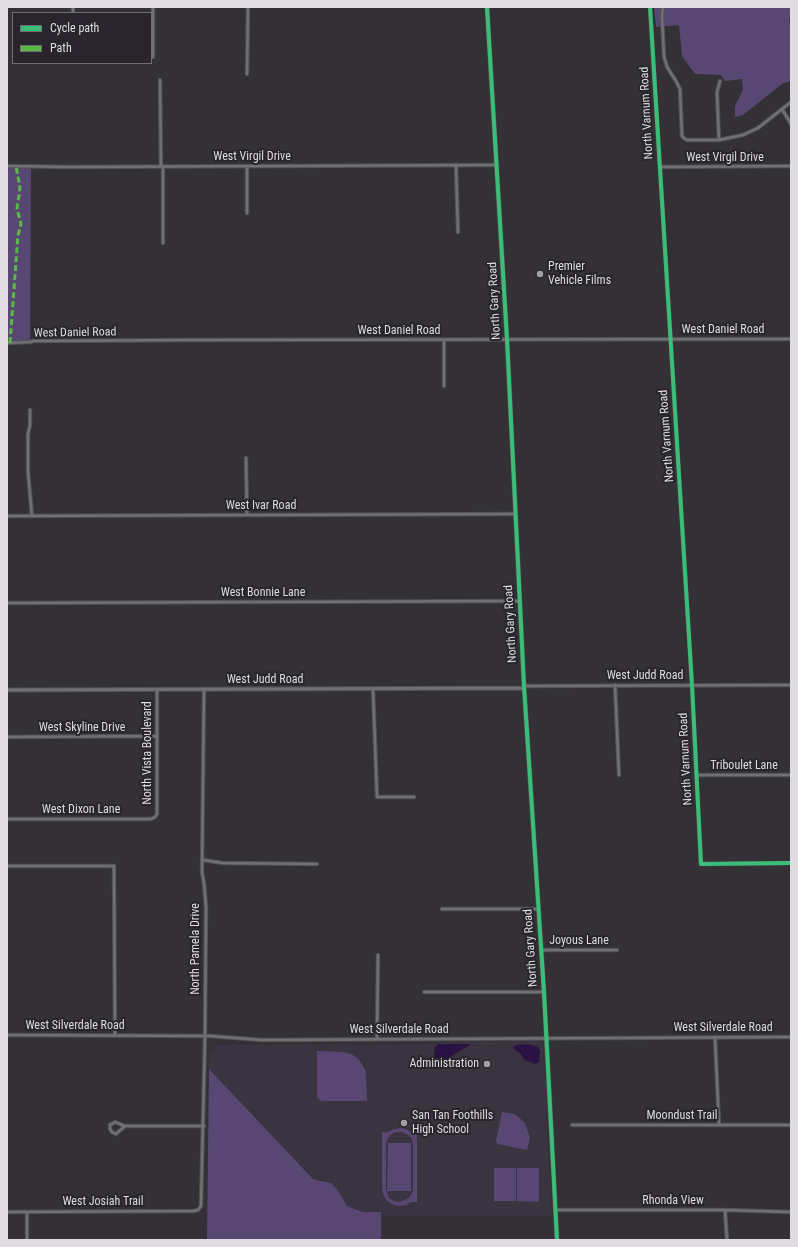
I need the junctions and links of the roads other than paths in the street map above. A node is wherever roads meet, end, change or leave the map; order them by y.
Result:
1 (153, 7) edge
2 (248, 7) edge
3 (488, 7) edge
4 (650, 7) edge
5 (663, 7) edge
6 (153, 57) dead end
7 (247, 74) dead end
8 (160, 80) dead end
9 (720, 81) dead end
10 (791, 102) edge
11 (782, 109) junction
12 (791, 124) edge
13 (719, 140) junction
14 (456, 165) junction
15 (496, 165) junction
16 (7, 166) edge
17 (791, 166) edge
18 (162, 167) junction
19 (247, 167) junction
20 (660, 167) junction
21 (247, 213) dead end
22 (458, 232) dead end
23 (163, 243) dead end
24 (507, 339) junction
25 (671, 339) junction
26 (444, 340) junction
27 (791, 340) edge
28 (7, 342) edge
29 (444, 386) dead end
30 (30, 410) dead end
31 (246, 458) dead end
32 (515, 514) junction
33 (247, 515) junction
34 (7, 516) edge
35 (32, 516) junction
36 (519, 601) junction
37 (7, 603) edge
38 (692, 685) junction
39 (791, 685) edge
40 (615, 686) junction
41 (524, 687) junction
42 (204, 689) junction
43 (373, 689) junction
44 (7, 690) edge
45 (157, 690) junction
46 (157, 736) junction
47 (7, 737) edge
48 (620, 775) dead end
49 (697, 775) junction
50 (791, 776) edge
51 (414, 797) dead end
52 (155, 817) joint
53 (7, 819) edge
54 (203, 860) junction
55 (791, 863) edge
56 (317, 864) dead end
57 (7, 866) edge
58 (442, 909) dead end
59 (539, 909) junction
60 (542, 950) junction
61 (617, 950) dead end
62 (378, 955) dead end
63 (424, 992) dead end
64 (544, 992) junction
65 (7, 1035) edge
66 (115, 1036) junction
67 (205, 1036) junction
68 (715, 1037) junction
69 (791, 1037) edge
70 (546, 1038) junction
71 (377, 1039) junction
72 (572, 1124) dead end
73 (719, 1125) junction
74 (791, 1125) edge
75 (125, 1126) junction
76 (204, 1126) junction
77 (199, 1209) joint
78 (556, 1210) junction
79 (725, 1210) junction
80 (7, 1212) edge
81 (27, 1212) junction
82 (791, 1212) edge
83 (27, 1240) edge
84 (557, 1240) edge
85 (727, 1240) edge

1 - 6 street
2 - 7 street
3 - 15 street, North Gary Road
4 - 20 street, North Varnum Road
5 - 13 street
8 - 18 street
9 - 13 street
10 - 11 street
11 - 12 street
11 - 13 street
14 - 15 street, West Virgil Drive
14 - 19 street, West Virgil Drive
14 - 22 street
15 - 24 street, North Gary Road
16 - 18 street, West Virgil Drive
17 - 20 street, West Virgil Drive
18 - 19 street, West Virgil Drive
18 - 23 street
19 - 21 street
20 - 25 street, North Varnum Road
24 - 25 street, West Daniel Road
24 - 26 street, West Daniel Road
24 - 32 street, North Gary Road
25 - 27 street, West Daniel Road
25 - 38 street, North Varnum Road
26 - 28 street, West Daniel Road
26 - 29 street
30 - 35 street
31 - 33 street
32 - 33 street, West Ivar Road
32 - 36 street, North Gary Road
33 - 35 street, West Ivar Road
34 - 35 street, West Ivar Road
36 - 37 street, West Bonnie Lane
36 - 41 street, North Gary Road
38 - 39 street, West Judd Road
38 - 40 street, West Judd Road
38 - 49 street, North Varnum Road
40 - 41 street, West Judd Road
40 - 48 street
41 - 43 street, West Judd Road
41 - 59 street, North Gary Road
42 - 43 street, West Judd Road
42 - 45 street, West Judd Road
42 - 54 street, North Pamela Drive
43 - 51 street
44 - 45 street, West Judd Road
45 - 46 street, North Vista Boulevard
46 - 47 street, West Skyline Drive
46 - 52 street, North Vista Boulevard
49 - 50 street, Triboulet Lane
49 - 55 street, North Varnum Road
52 - 53 street, West Dixon Lane
54 - 56 street
54 - 67 street, North Pamela Drive
57 - 66 street
58 - 59 street
59 - 60 street, North Gary Road
60 - 61 street, Joyous Lane
60 - 64 street, North Gary Road
62 - 71 street
63 - 64 street
64 - 70 street, North Gary Road
65 - 66 street, West Silverdale Road
66 - 67 street, West Silverdale Road
67 - 71 street, West Silverdale Road
67 - 76 street, North Pamela Drive
68 - 69 street, West Silverdale Road
68 - 70 street, West Silverdale Road
68 - 73 street
70 - 71 street, West Silverdale Road
70 - 78 street, North Gary Road
72 - 73 street, Moondust Trail
73 - 74 street, Moondust Trail
75 - 75 street
75 - 76 street
76 - 77 street, North Pamela Drive
77 - 81 street, West Josiah Trail
78 - 79 street, Rhonda View
78 - 84 street, North Gary Road
79 - 82 street, Rhonda View
79 - 85 street
80 - 81 street, West Josiah Trail
81 - 83 street

